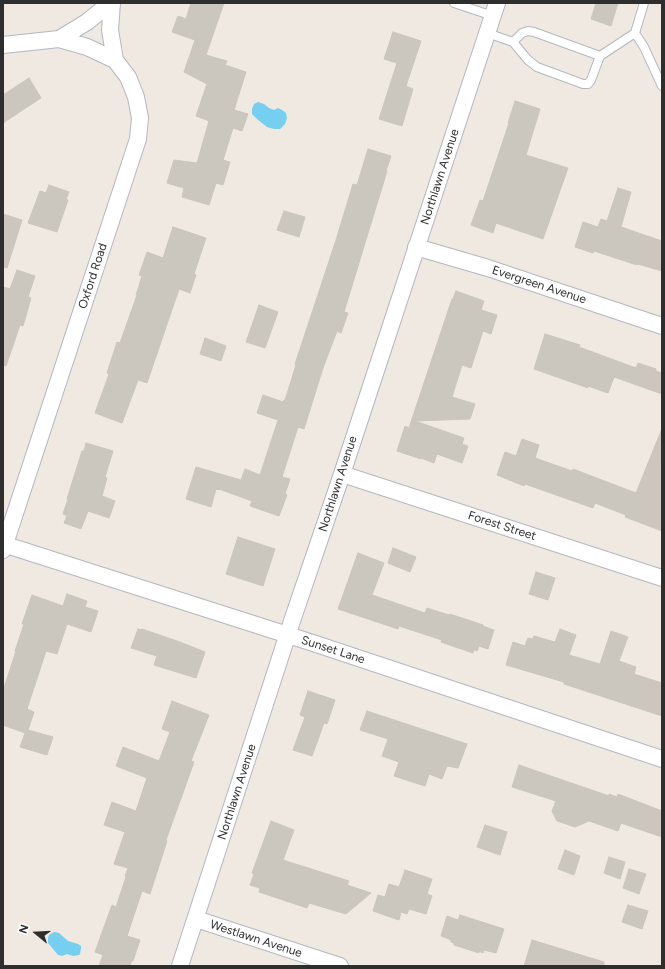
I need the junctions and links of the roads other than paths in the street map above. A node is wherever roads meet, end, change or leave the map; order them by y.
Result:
1 (111, 3) edge
2 (454, 3) edge
3 (644, 3) edge
4 (495, 10) edge
5 (487, 33) junction
6 (635, 33) junction
7 (59, 39) junction
8 (513, 42) junction
9 (3, 45) edge
10 (600, 56) junction
11 (115, 60) junction
12 (662, 86) edge
13 (416, 247) junction
14 (662, 326) edge
15 (342, 474) junction
16 (4, 546) edge
17 (662, 578) edge
18 (288, 635) junction
19 (662, 759) edge
20 (196, 919) junction
21 (180, 966) edge
22 (340, 966) edge

1 - 7 street
1 - 11 street, Oxford Road
2 - 4 lane
3 - 6 lane
4 - 5 street, Northlawn Avenue
5 - 8 lane
5 - 13 street, Northlawn Avenue
6 - 10 lane
6 - 12 lane
7 - 9 street
7 - 11 street
8 - 10 lane
8 - 10 lane
11 - 16 street, Oxford Road
13 - 14 street, Evergreen Avenue
13 - 15 street, Northlawn Avenue
15 - 17 street, Forest Street
15 - 18 street, Northlawn Avenue
16 - 18 street, Sunset Lane
18 - 19 street, Sunset Lane
18 - 20 street, Northlawn Avenue
20 - 21 street, Northlawn Avenue
20 - 22 street, Westlawn Avenue

